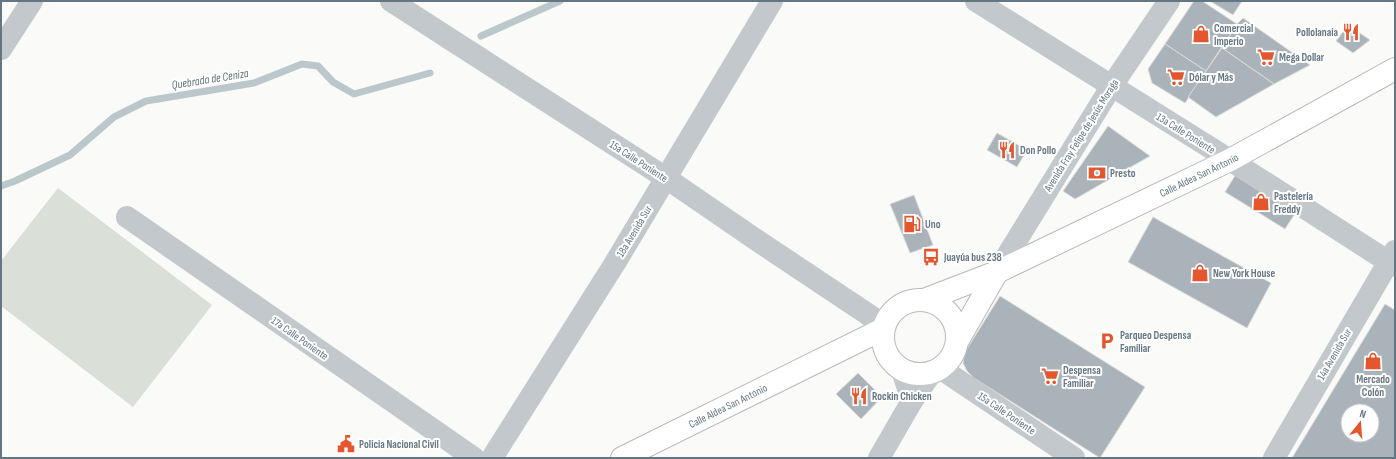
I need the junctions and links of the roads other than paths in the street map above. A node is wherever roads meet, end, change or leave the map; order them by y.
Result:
1 (32, 1) edge
2 (772, 1) edge
3 (976, 1) edge
4 (1170, 1) edge
5 (400, 4) edge
6 (1, 49) edge
7 (1395, 69) edge
8 (1111, 87) junction
9 (1230, 160) junction
10 (666, 178) junction
11 (127, 217) dead end
12 (1393, 260) edge
13 (997, 272) junction
14 (924, 300) junction
15 (884, 327) junction
16 (958, 340) junction
17 (834, 354) junction
18 (895, 362) junction
19 (936, 370) junction
20 (912, 401) junction
21 (474, 458) edge
22 (492, 458) edge
23 (622, 458) edge
24 (879, 458) edge
25 (1074, 458) edge
26 (1274, 458) edge

1 - 6 street
2 - 10 street, 18a Avenida Sur
3 - 8 street, 13a Calle Poniente
4 - 8 street, Avenida Fray Felipe de Jesús Moraga
5 - 10 street, 15a Calle Poniente
7 - 9 main road, Calle Aldea San Antonio
8 - 9 street, 13a Calle Poniente
8 - 13 street, Avenida Fray Felipe de Jesús Moraga
9 - 12 street, 13a Calle Poniente
9 - 13 main road, Calle Aldea San Antonio
10 - 15 street, 15a Calle Poniente
10 - 22 street, 18a Avenida Sur
11 - 21 street, 17a Calle Poniente
12 - 26 street, 14a Avenida Sur
13 - 14 main road, Calle Aldea San Antonio
13 - 16 main road
14 - 15 main road
14 - 16 main road
15 - 17 main road, Calle Aldea San Antonio
15 - 18 main road
16 - 19 main road
17 - 18 main road, Calle Aldea San Antonio
17 - 23 main road, Calle Aldea San Antonio
18 - 19 main road
18 - 20 street
19 - 20 street
19 - 25 street, 15a Calle Poniente
20 - 24 street

